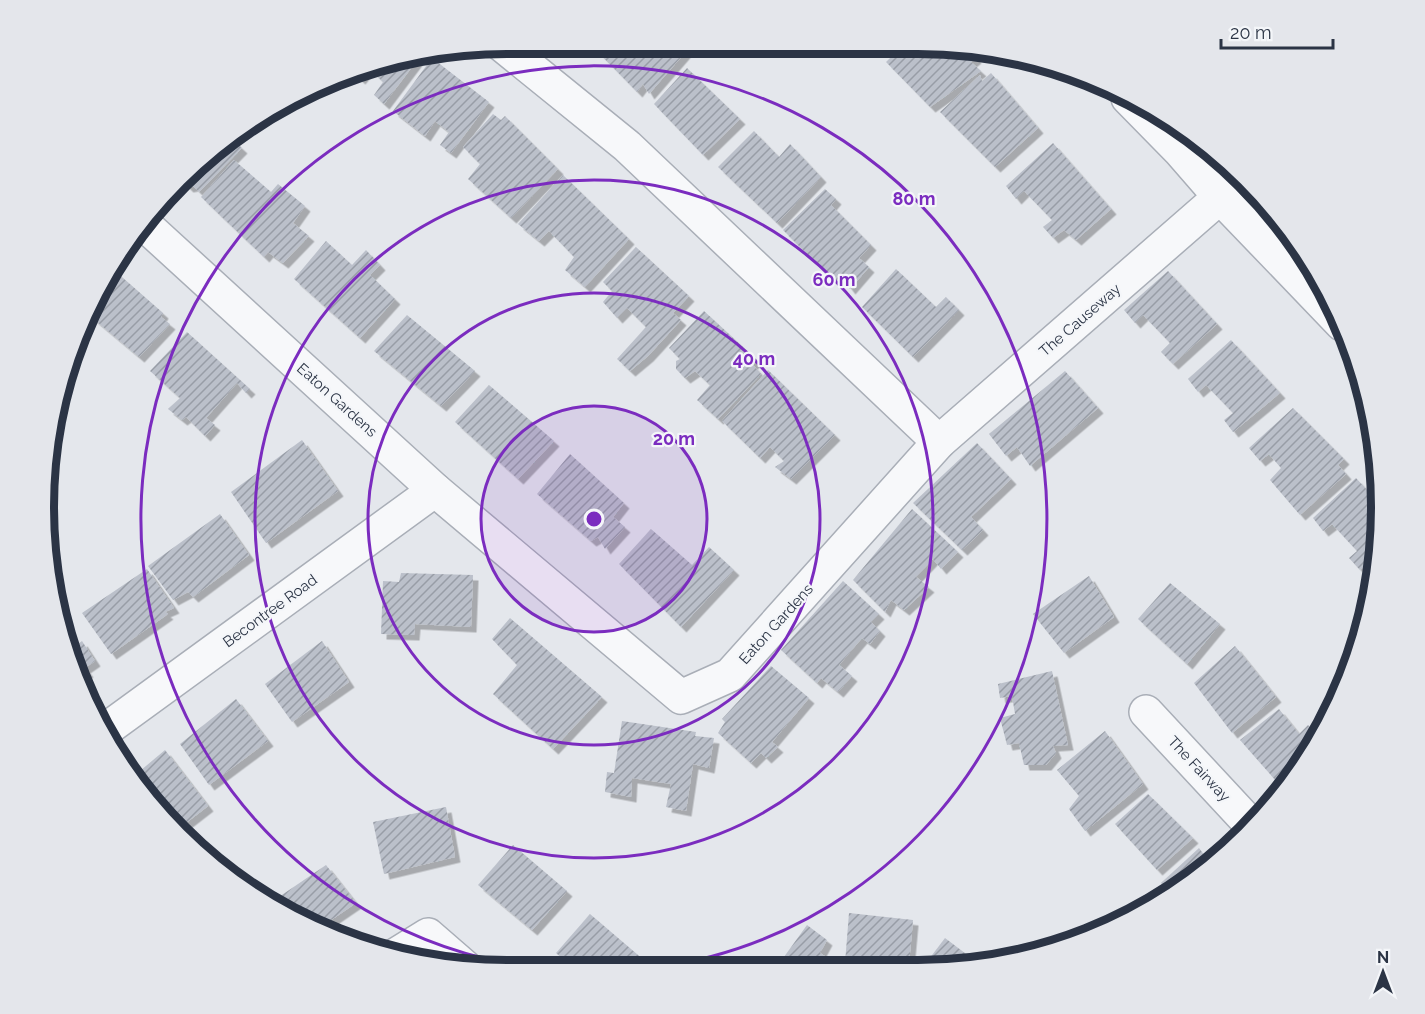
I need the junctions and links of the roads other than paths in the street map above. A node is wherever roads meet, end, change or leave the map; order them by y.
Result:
1 (513, 54) edge
2 (1144, 115) edge
3 (1220, 197) junction
4 (150, 229) edge
5 (1322, 303) edge
6 (939, 442) junction
7 (435, 490) junction
8 (1146, 712) dead end
9 (111, 726) edge
10 (1246, 819) edge
11 (406, 948) edge
12 (453, 956) edge

1 - 6 street
2 - 3 street
3 - 5 street
3 - 6 street, The Causeway
4 - 7 street, Eaton Gardens
6 - 7 street, Eaton Gardens
7 - 9 street, Becontree Road
8 - 10 street, The Fairway
11 - 12 street

